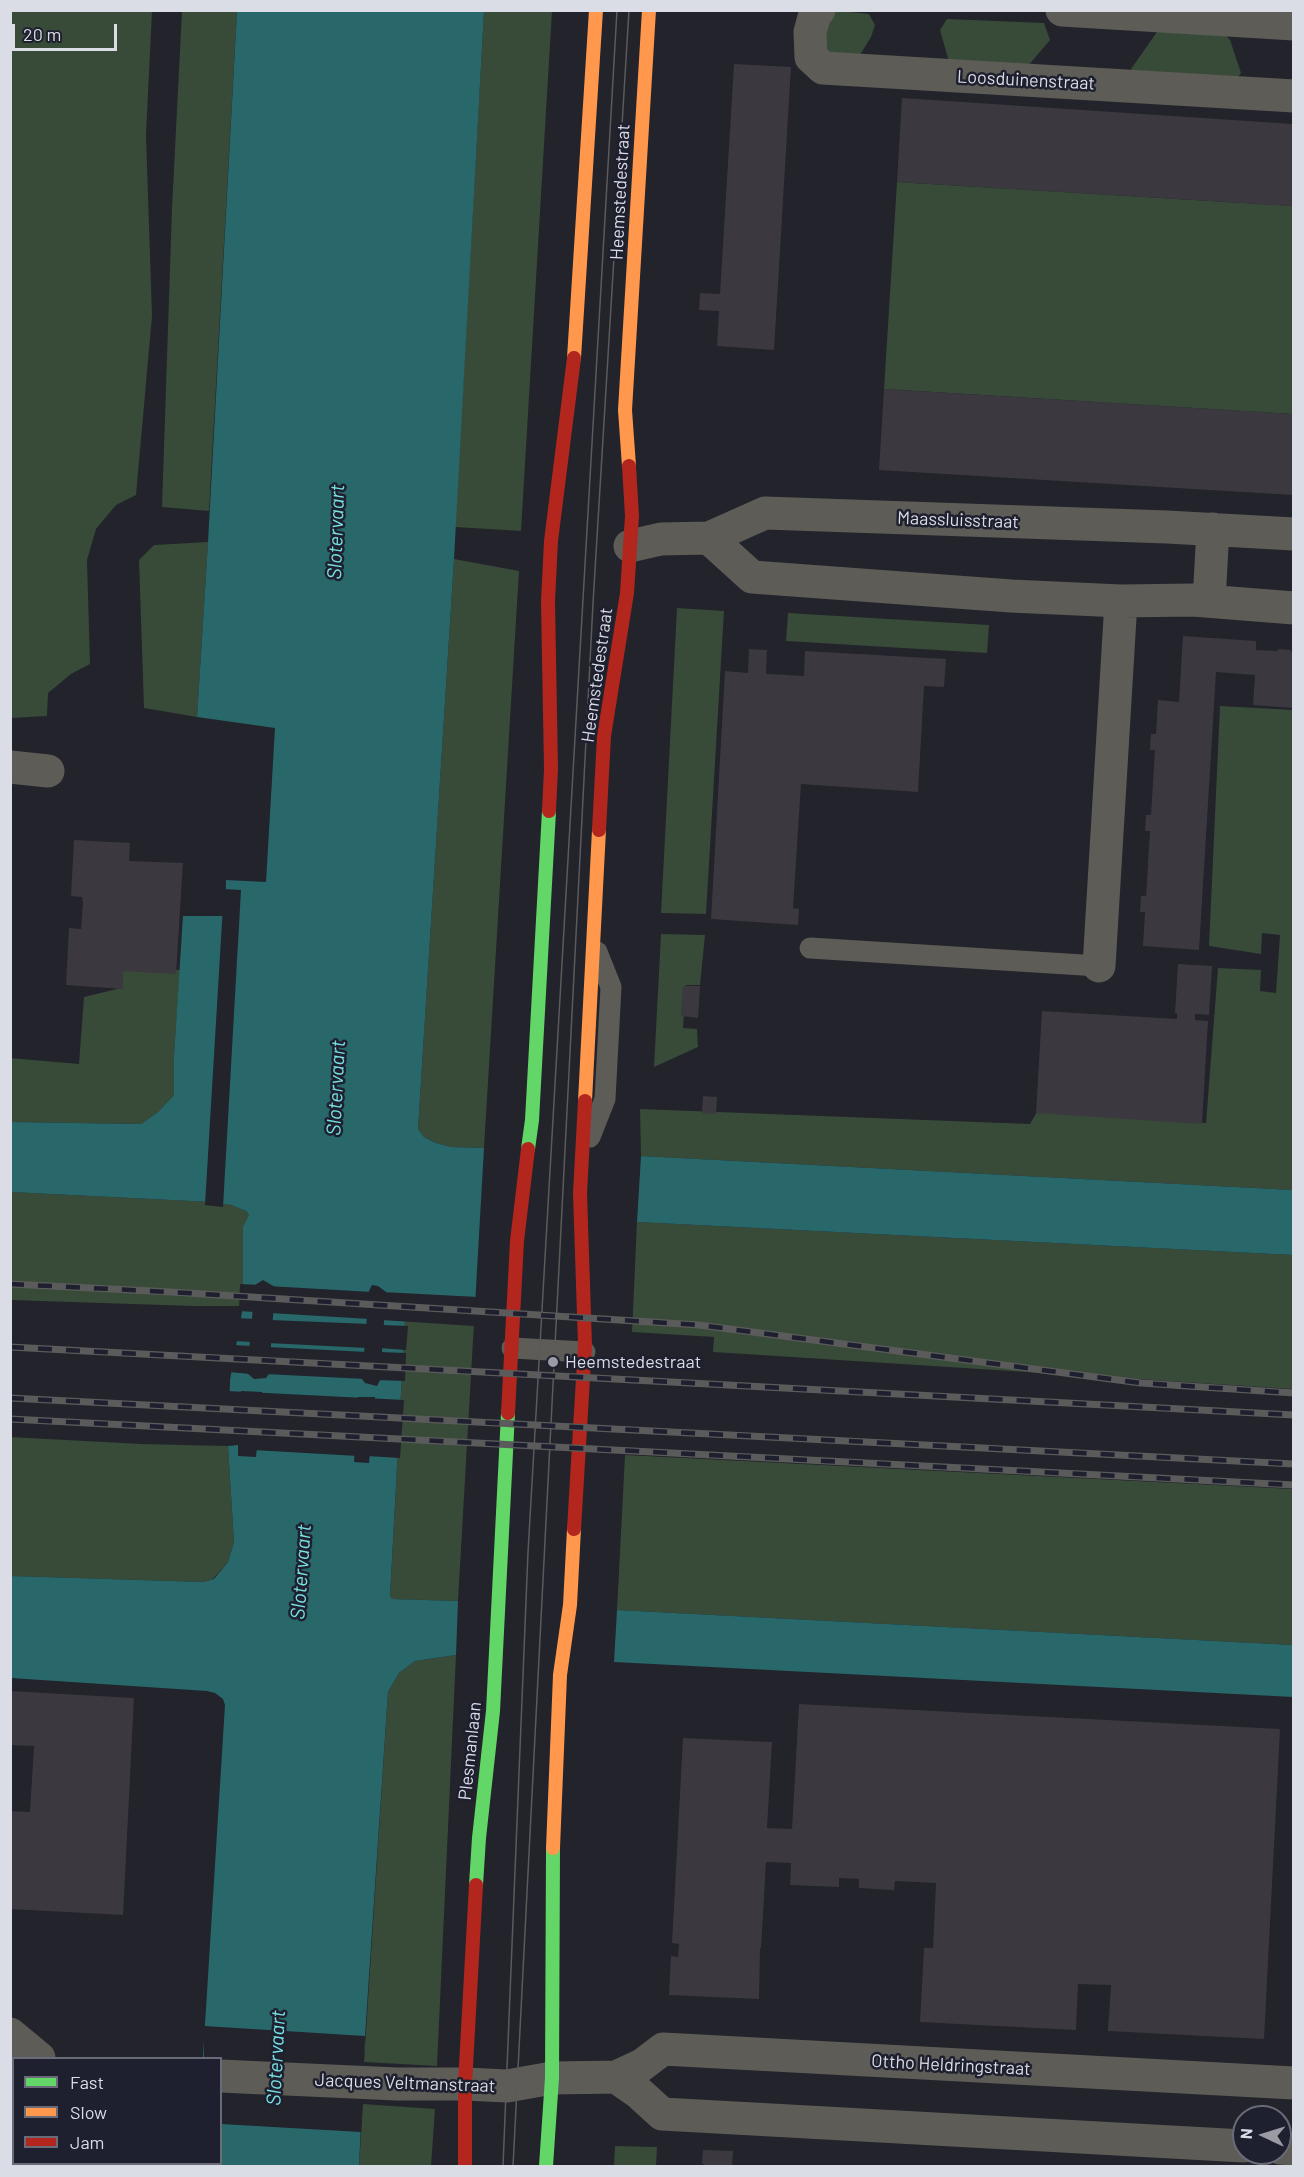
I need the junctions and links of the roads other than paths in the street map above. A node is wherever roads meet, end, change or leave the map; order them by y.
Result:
1 (596, 10) edge
2 (650, 10) edge
3 (819, 10) edge
4 (1062, 10) edge
5 (1293, 24) edge
6 (1293, 96) edge
7 (1214, 529) junction
8 (1293, 534) edge
9 (709, 538) junction
10 (630, 546) junction
11 (1121, 601) junction
12 (1209, 601) junction
13 (1293, 608) edge
14 (10, 766) edge
15 (48, 771) dead end
16 (593, 943) joint
17 (810, 948) dead end
18 (1099, 966) joint
19 (582, 1160) joint
20 (512, 1344) junction
21 (585, 1349) junction
22 (10, 2034) edge
23 (38, 2057) edge
24 (222, 2076) edge
25 (616, 2077) junction
26 (552, 2078) junction
27 (1293, 2083) edge
28 (465, 2084) junction
29 (1232, 2145) edge
30 (465, 2166) edge
31 (546, 2166) edge

1 - 20 street, Heemstedestraat
2 - 10 street, Heemstedestraat
3 - 6 street, Loosduinenstraat
4 - 5 street
7 - 8 street, Maassluisstraat
7 - 9 street, Maassluisstraat
7 - 12 street
9 - 10 street, Maassluisstraat
9 - 11 street
10 - 16 street, Heemstedestraat
11 - 12 street
11 - 18 street
12 - 13 street
14 - 15 street
16 - 19 lane
17 - 18 lane
19 - 21 street
20 - 21 lane
20 - 28 street, Plesmanlaan
21 - 26 street
22 - 23 street
24 - 28 street, Jacques Veltmanstraat
25 - 26 street, Ottho Heldringstraat
25 - 27 street, Ottho Heldringstraat
25 - 29 street
26 - 28 street, Jacques Veltmanstraat
26 - 31 street
28 - 30 street, Plesmanlaan

